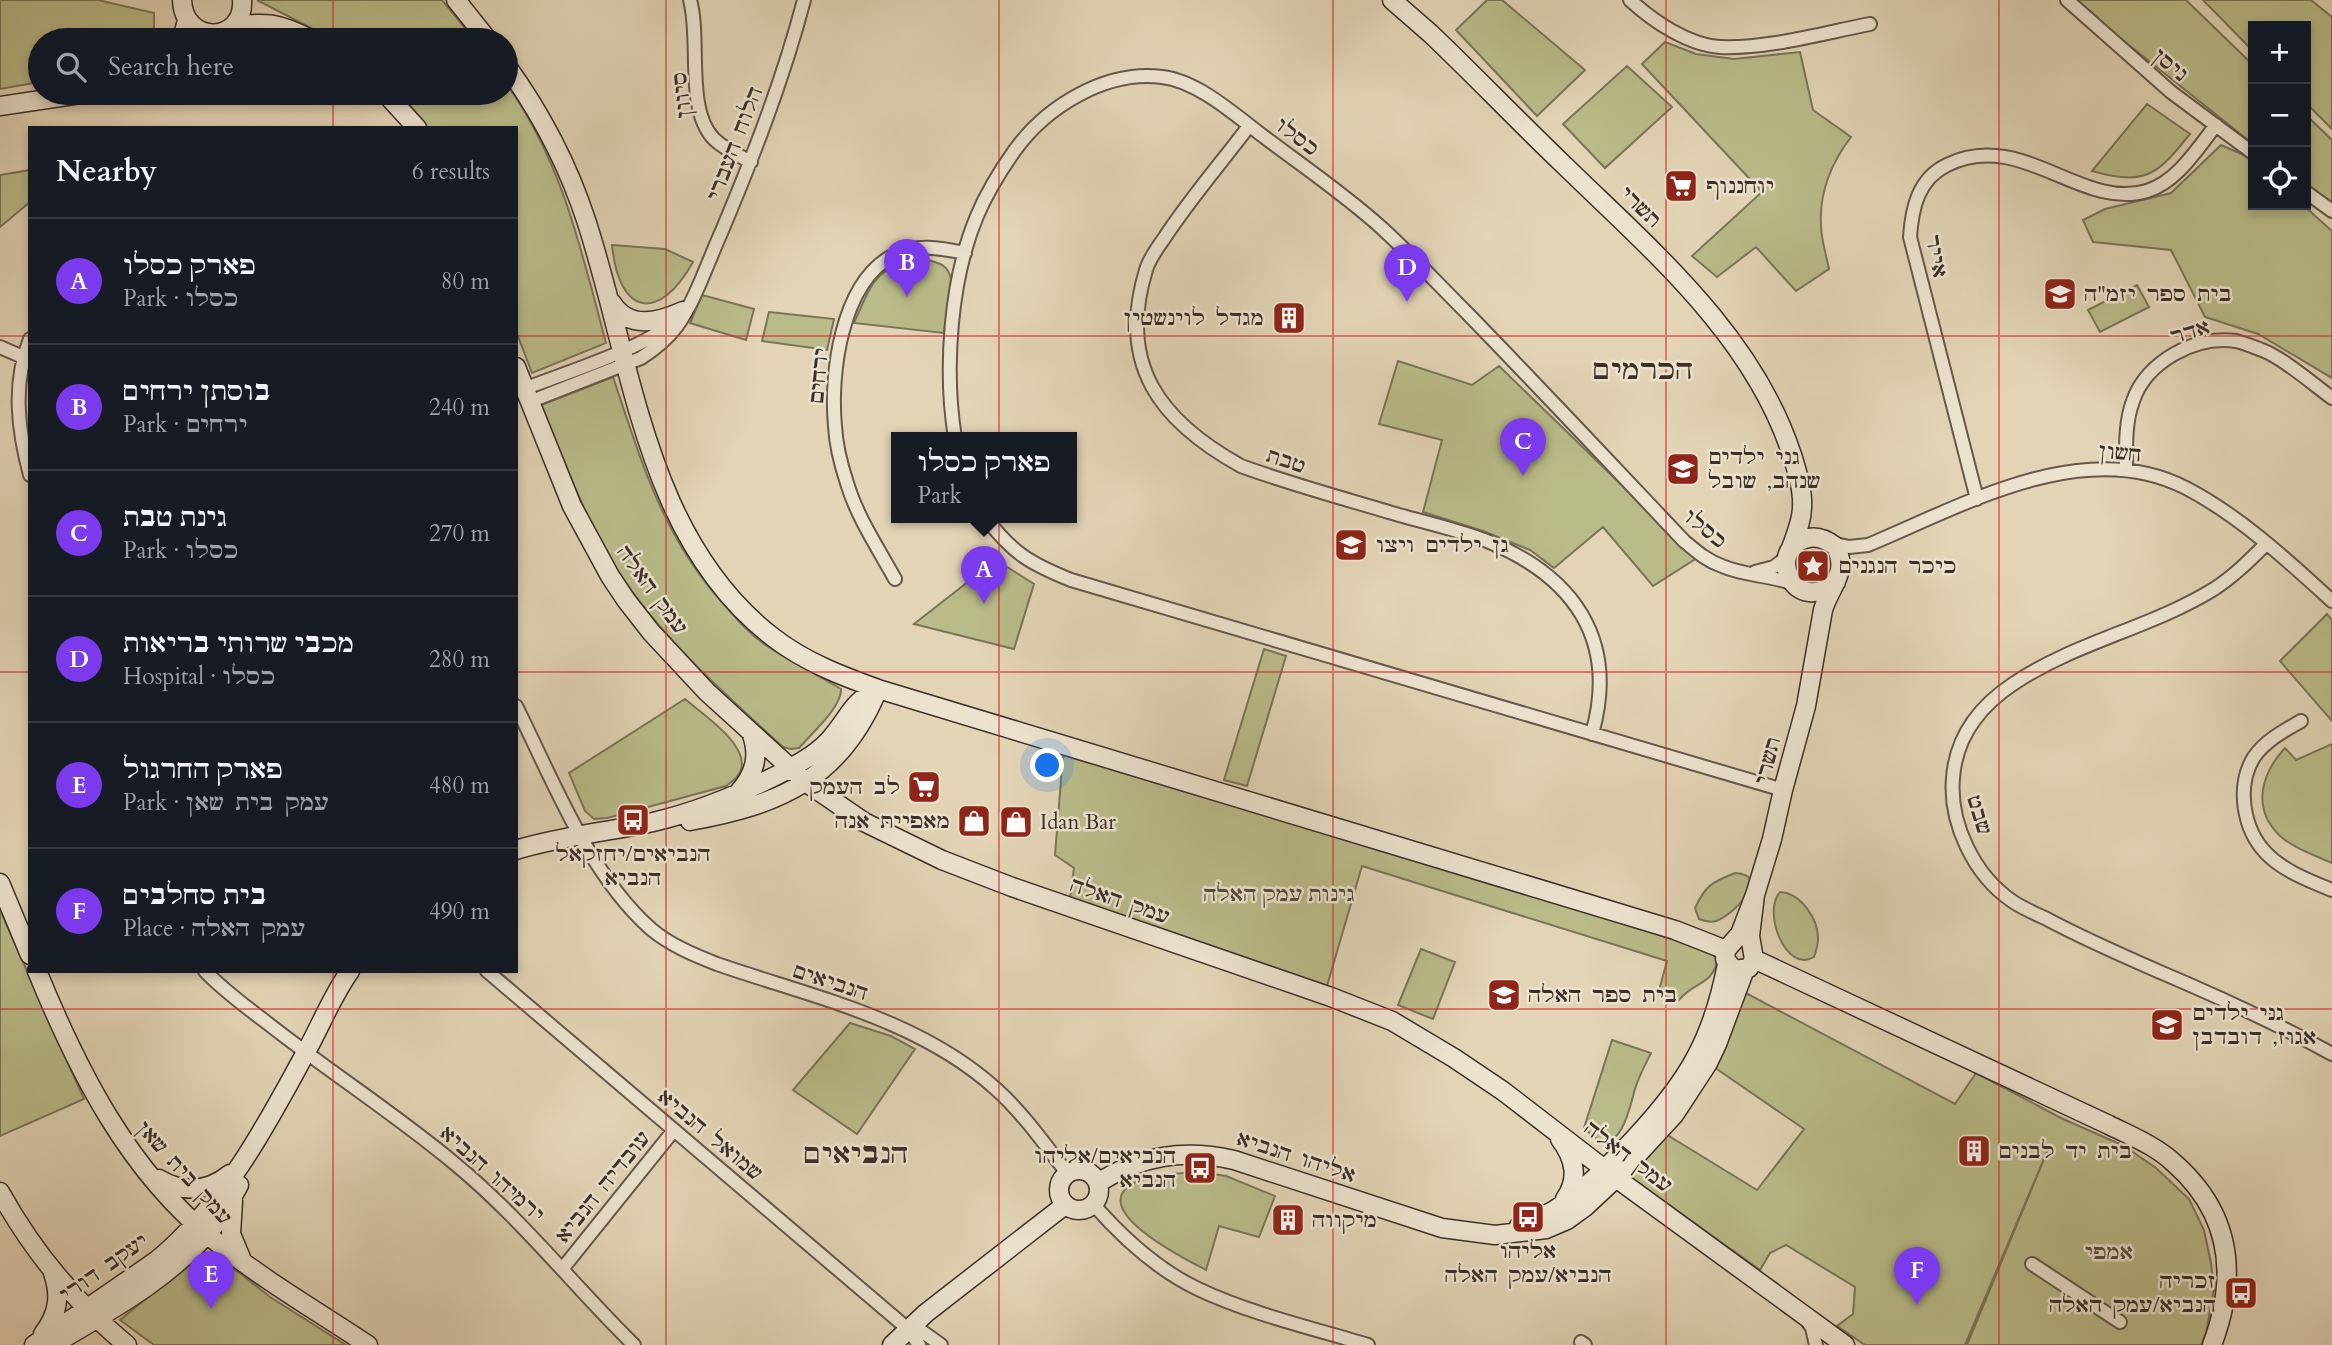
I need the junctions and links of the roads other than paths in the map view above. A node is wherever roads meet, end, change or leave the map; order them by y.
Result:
1 (242, 0) edge
2 (456, 0) edge
3 (690, 0) edge
4 (804, 0) edge
5 (1392, 0) edge
6 (1630, 0) edge
7 (2067, 0) edge
8 (180, 7) edge
9 (1870, 24) dead end
10 (181, 28) edge
11 (198, 28) edge
12 (226, 28) edge
13 (242, 28) edge
14 (282, 28) edge
15 (478, 28) edge
16 (518, 84) edge
17 (28, 102) edge
18 (396, 105) edge
19 (0, 106) edge
20 (2216, 125) junction
21 (415, 126) edge
22 (1249, 126) junction
23 (2248, 149) edge
24 (751, 162) junction
25 (2311, 196) edge
26 (2332, 211) edge
27 (965, 253) junction
28 (608, 298) junction
29 (688, 304) junction
30 (28, 344) edge
31 (0, 347) edge
32 (23, 357) junction
33 (624, 357) junction
34 (518, 372) edge
35 (527, 396) junction
36 (2332, 398) edge
37 (954, 432) edge
38 (28, 467) edge
39 (2126, 470) junction
40 (1800, 487) junction
41 (1977, 499) junction
42 (990, 523) edge
43 (1829, 542) junction
44 (1876, 542) junction
45 (2266, 544) junction
46 (1789, 552) junction
47 (1737, 571) junction
48 (895, 579) dead end
49 (1837, 580) junction
50 (1797, 587) junction
51 (2332, 601) edge
52 (1818, 638) junction
53 (878, 689) junction
54 (518, 710) edge
55 (2301, 721) dead end
56 (751, 732) junction
57 (1592, 734) junction
58 (790, 768) junction
59 (807, 783) junction
60 (1783, 790) junction
61 (735, 796) junction
62 (603, 831) junction
63 (580, 835) junction
64 (518, 850) edge
65 (0, 883) edge
66 (2332, 890) edge
67 (1755, 895) junction
68 (28, 950) edge
69 (1728, 952) junction
70 (1751, 959) junction
71 (38, 973) edge
72 (207, 973) edge
73 (349, 973) edge
74 (489, 973) edge
75 (306, 1053) junction
76 (2332, 1054) edge
77 (674, 1130) junction
78 (1554, 1130) junction
79 (258, 1139) junction
80 (241, 1165) junction
81 (149, 1172) junction
82 (1610, 1173) junction
83 (1068, 1174) junction
84 (1098, 1182) junction
85 (236, 1189) junction
86 (1632, 1190) junction
87 (0, 1192) edge
88 (1598, 1195) junction
89 (1561, 1204) junction
90 (1065, 1205) junction
91 (1094, 1205) junction
92 (201, 1229) junction
93 (1481, 1234) junction
94 (242, 1261) junction
95 (2032, 1264) dead end
96 (50, 1266) junction
97 (563, 1268) junction
98 (91, 1314) junction
99 (1804, 1316) junction
100 (2120, 1322) dead end
101 (2220, 1325) junction
102 (910, 1327) junction
103 (34, 1345) edge
104 (52, 1345) edge
105 (127, 1345) edge
106 (368, 1345) edge
107 (634, 1345) edge
108 (892, 1345) edge
109 (919, 1345) edge
110 (941, 1345) edge
111 (1368, 1345) edge
112 (1815, 1345) edge
113 (1845, 1345) edge
114 (2212, 1345) edge
115 (2221, 1345) edge

1 - 12 street
2 - 15 street
3 - 24 street, סיוון
4 - 24 street, הלוח העברי
5 - 40 street, תשרי
6 - 9 street
7 - 20 street, ניסן
8 - 10 street
8 - 11 street
13 - 14 street
16 - 28 street
17 - 19 street
18 - 21 street
20 - 23 street, ניסן
20 - 41 street, אייר
22 - 27 street, כסלו
22 - 47 street, כסלו
22 - 57 street, טבת
24 - 29 street, הלוח העברי
25 - 26 street
27 - 37 street, כסלו
27 - 48 street, ירחים
28 - 29 street
28 - 33 street
29 - 33 street, הלוח העברי
30 - 32 street
31 - 32 street
32 - 38 street
33 - 35 street, הלוח העברי
33 - 53 street
34 - 35 street, עמק האלה
35 - 56 street, עמק האלה
36 - 39 street, אדר
39 - 41 street, חשון
39 - 45 street, חשון
40 - 43 street, תשרי
40 - 46 street, תשרי
41 - 44 street, חשון
42 - 57 street
43 - 44 street, חשון
43 - 46 street
43 - 49 street
44 - 49 street, חשון
45 - 51 street, חשון
45 - 76 street, שבט
46 - 47 street, כסלו
46 - 50 street
47 - 50 street, כסלו
49 - 50 street
49 - 52 street, תשרי
50 - 52 street, תשרי
52 - 60 street, תשרי
53 - 58 street
53 - 59 street
53 - 69 street
54 - 63 street, הנביאים
55 - 66 street
56 - 58 street, עמק האלה
56 - 61 street
57 - 60 street
58 - 59 street, עמק האלה
58 - 61 street
59 - 62 street
59 - 78 street, עמק האלה
60 - 67 street, תשרי
61 - 62 street
62 - 63 street
63 - 64 street
63 - 83 street, הנביאים
65 - 68 street
67 - 69 street, תשרי
67 - 70 street, תשרי
69 - 70 street
69 - 70 street
69 - 82 street, תשרי
70 - 82 street, תשרי
70 - 101 street
71 - 81 street, עמק בית שאן
72 - 75 street, ירמיהו הנביא
73 - 75 street
74 - 77 street, שמואל הנביא
75 - 79 street
75 - 97 street, ירמיהו הנביא
77 - 97 street, עובדיה הנביא
77 - 102 street, שמואל הנביא
78 - 82 street, עמק האלה
78 - 89 street
79 - 80 street
79 - 85 street
80 - 81 street
80 - 92 street
81 - 92 street, עמק בית שאן
82 - 86 street, עמק האלה
82 - 88 street, אליהו הנביא
82 - 89 street, אליהו הנביא
83 - 84 street
83 - 90 street
84 - 91 street
84 - 93 street, אליהו הנביא
85 - 92 street
85 - 94 street
86 - 88 street
86 - 99 street, עמק האלה
87 - 96 street
88 - 93 street, אליהו הנביא
89 - 93 street, אליהו הנביא
90 - 91 street
90 - 102 street
91 - 111 street
92 - 94 street, עמק בית שאן
92 - 98 street, יעקב דורי
94 - 106 street, עמק בית שאן
95 - 100 street
96 - 98 street
96 - 103 street
97 - 107 street, ירמיהו הנביא
98 - 103 street, יעקב דורי
98 - 104 street, יעקב דורי
98 - 105 street
99 - 112 street
99 - 113 street, עמק האלה
101 - 114 street
101 - 115 street
102 - 108 street
102 - 109 street
102 - 110 street

